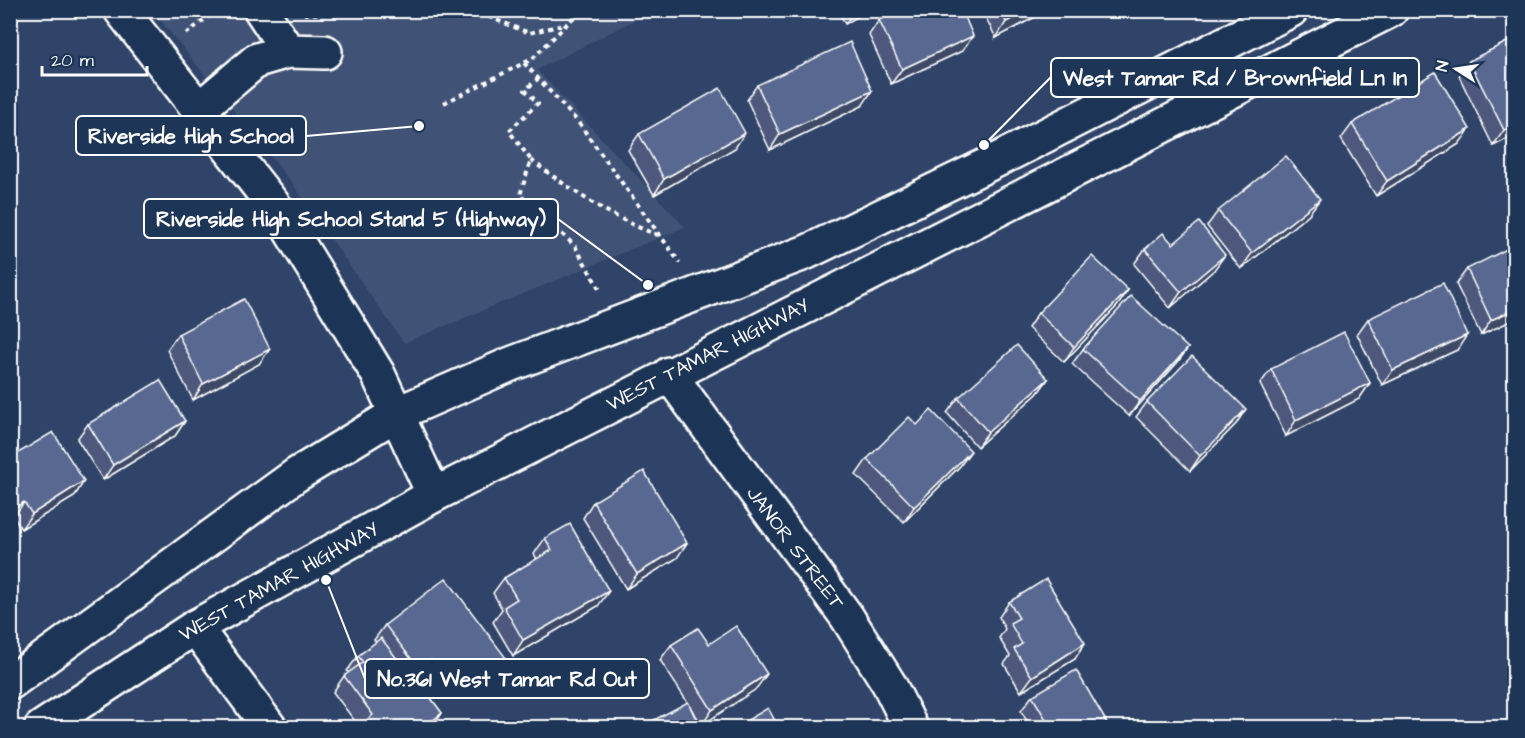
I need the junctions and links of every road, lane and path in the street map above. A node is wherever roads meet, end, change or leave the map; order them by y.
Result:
1 (121, 10) edge
2 (217, 10) edge
3 (261, 10) edge
4 (418, 10) edge
5 (472, 10) edge
6 (581, 10) edge
7 (1291, 10) edge
8 (1391, 10) edge
9 (296, 14) dead end
10 (571, 22) junction
11 (186, 34) dead end
12 (288, 51) junction
13 (325, 52) dead end
14 (524, 63) junction
15 (539, 78) junction
16 (444, 103) dead end
17 (200, 109) junction
18 (531, 160) junction
19 (659, 235) junction
20 (600, 290) dead end
21 (702, 292) junction
22 (669, 375) junction
23 (396, 414) junction
24 (434, 495) junction
25 (195, 627) junction
26 (10, 683) edge
27 (41, 728) edge
28 (270, 728) edge
29 (911, 728) edge

1 - 17 main road
2 - 11 path
3 - 12 main road
4 - 9 path
5 - 10 path
6 - 10 path
7 - 21 main road
8 - 22 main road, WEST TAMAR HIGHWAY
10 - 14 path
12 - 13 main road
12 - 17 main road
14 - 15 path
14 - 16 path
15 - 18 path
15 - 19 path
17 - 23 main road
18 - 19 path
18 - 20 path
19 - 21 path
21 - 23 main road
22 - 24 main road, WEST TAMAR HIGHWAY
22 - 29 main road, JANOR STREET
23 - 24 main road
23 - 26 main road
24 - 25 main road, WEST TAMAR HIGHWAY
25 - 27 main road, WEST TAMAR HIGHWAY
25 - 28 main road

